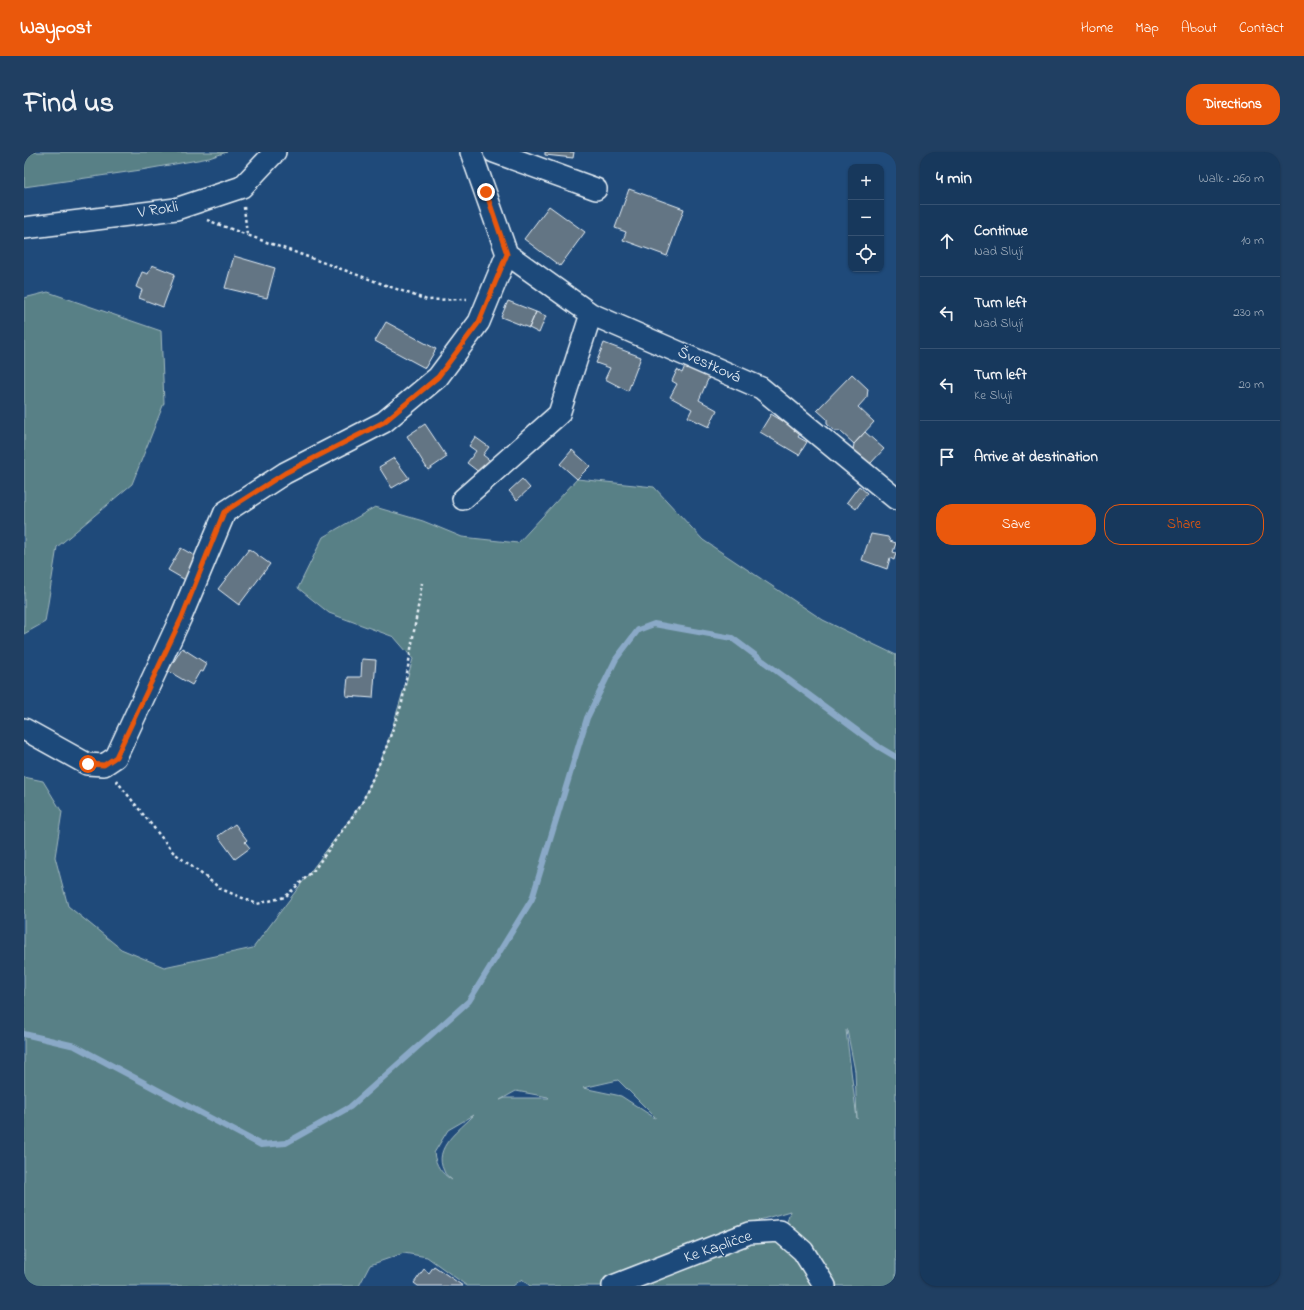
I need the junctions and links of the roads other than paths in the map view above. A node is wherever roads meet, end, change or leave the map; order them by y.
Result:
1 (276, 152) edge
2 (471, 152) edge
3 (495, 152) edge
4 (596, 189) dead end
5 (24, 228) edge
6 (507, 254) junction
7 (591, 314) junction
8 (896, 499) edge
9 (463, 500) dead end
10 (24, 729) edge
11 (613, 1286) edge
12 (825, 1286) edge

1 - 5 street, V Rokli
2 - 6 street
3 - 4 street
6 - 7 street, Švestková
6 - 10 street
7 - 8 street, Švestková
7 - 9 street
11 - 12 street, Ke Kapličce

